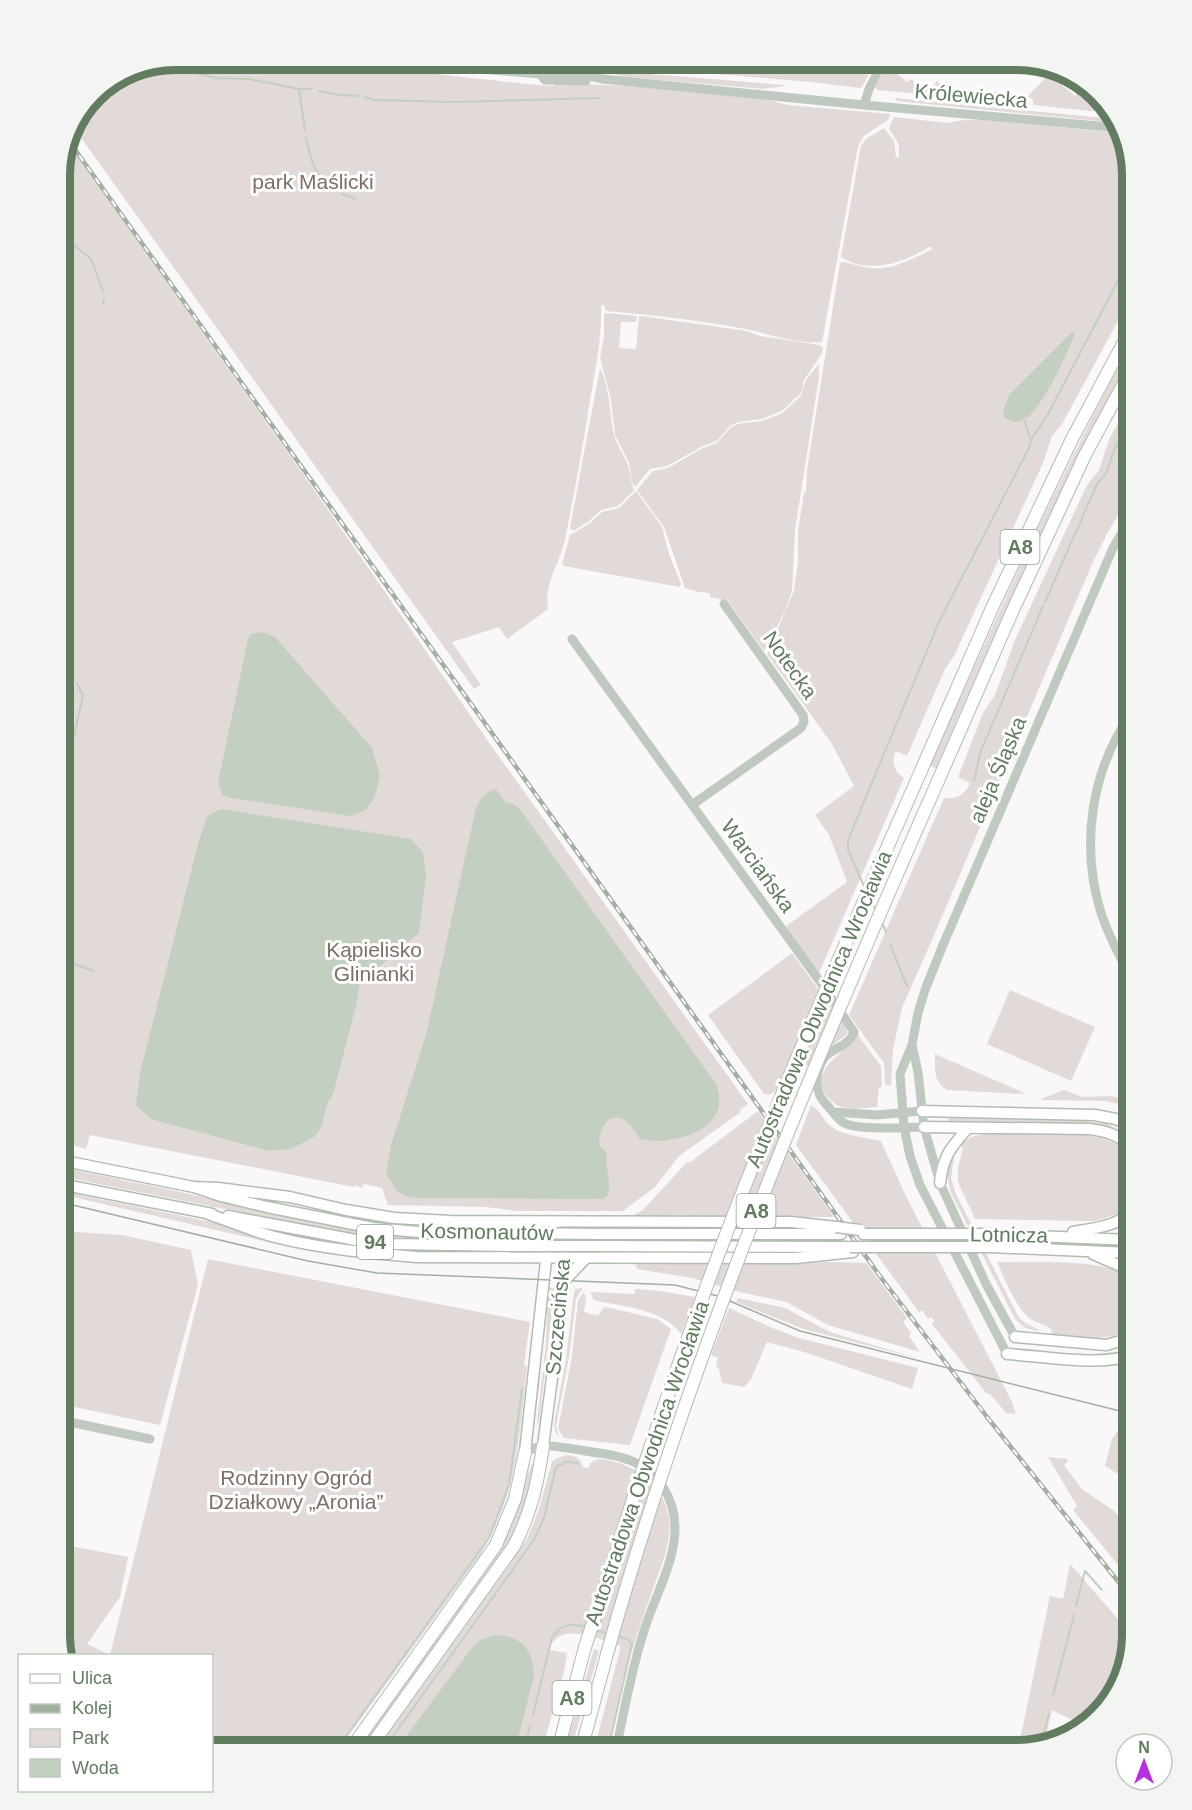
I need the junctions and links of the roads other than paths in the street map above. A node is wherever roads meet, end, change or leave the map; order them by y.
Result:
1 (498, 70) edge
2 (541, 70) edge
3 (878, 71) edge
4 (540, 74) junction
5 (864, 105) junction
6 (1109, 127) edge
7 (1121, 348) edge
8 (1121, 389) edge
9 (1121, 534) edge
10 (724, 604) dead end
11 (572, 639) dead end
12 (1121, 731) edge
13 (692, 805) junction
14 (1121, 957) edge
15 (912, 1045) junction
16 (922, 1111) junction
17 (834, 1112) junction
18 (903, 1112) junction
19 (1121, 1121) edge
20 (904, 1127) junction
21 (924, 1127) junction
22 (968, 1128) junction
23 (1121, 1138) edge
24 (70, 1162) edge
25 (940, 1183) junction
26 (70, 1186) edge
27 (194, 1187) junction
28 (206, 1213) junction
29 (1121, 1219) edge
30 (557, 1221) junction
31 (838, 1230) junction
32 (885, 1234) joint
33 (1052, 1236) junction
34 (1121, 1239) edge
35 (852, 1249) junction
36 (1084, 1251) junction
37 (1121, 1252) edge
38 (546, 1258) junction
39 (565, 1258) junction
40 (586, 1258) junction
41 (1121, 1266) edge
42 (565, 1280) junction
43 (1015, 1337) joint
44 (1121, 1341) edge
45 (1007, 1354) joint
46 (1121, 1357) edge
47 (70, 1422) edge
48 (527, 1431) junction
49 (150, 1439) dead end
50 (543, 1446) junction
51 (525, 1452) junction
52 (358, 1739) edge
53 (376, 1739) edge
54 (561, 1739) edge
55 (584, 1739) edge
56 (618, 1740) edge

1 - 4 street, Królewiecka
2 - 4 street
3 - 5 street
4 - 5 street, Królewiecka
5 - 6 street, Królewiecka
7 - 54 highway, Autostradowa Obwodnica Wrocławia / A8, bridge
8 - 55 highway, Autostradowa Obwodnica Wrocławia / A8, bridge
9 - 15 street, aleja Śląska
10 - 13 street, Notecka
11 - 13 street, Warciańska
12 - 14 street
13 - 17 street, Warciańska
15 - 16 street, aleja Śląska
15 - 18 street, aleja Śląska
16 - 18 street
16 - 19 main road
16 - 21 street, aleja Śląska
17 - 18 street
17 - 20 street, Warciańska
18 - 20 street, aleja Śląska
20 - 21 street, Warciańska
20 - 45 street, aleja Śląska
21 - 22 main road
21 - 25 street, aleja Śląska
22 - 23 main road
22 - 25 main road
24 - 27 main road, Kosmonautów / 94
25 - 43 street, aleja Śląska
26 - 28 main road, Kosmonautów / 94
27 - 30 main road
27 - 31 main road, Kosmonautów / 94, bridge
28 - 35 main road, Kosmonautów / 94, bridge
28 - 38 main road
29 - 33 main road
30 - 31 main road
30 - 38 main road, Szczecińska
30 - 39 main road, Szczecińska
31 - 32 main road, Kosmonautów / 94
32 - 33 main road, Lotnicza / 94, bridge
33 - 34 main road, Lotnicza / 94
35 - 36 main road, Lotnicza, bridge
35 - 40 main road
36 - 37 main road, Lotnicza
36 - 41 main road
38 - 39 main road
38 - 48 main road, Szczecińska
39 - 40 main road
39 - 42 main road, Szczecińska
40 - 42 main road
42 - 50 main road, Szczecińska
43 - 44 main road
45 - 46 main road
47 - 49 street
48 - 50 street
48 - 51 main road, Szczecińska
50 - 51 street
50 - 53 highway
50 - 56 street
51 - 52 highway

